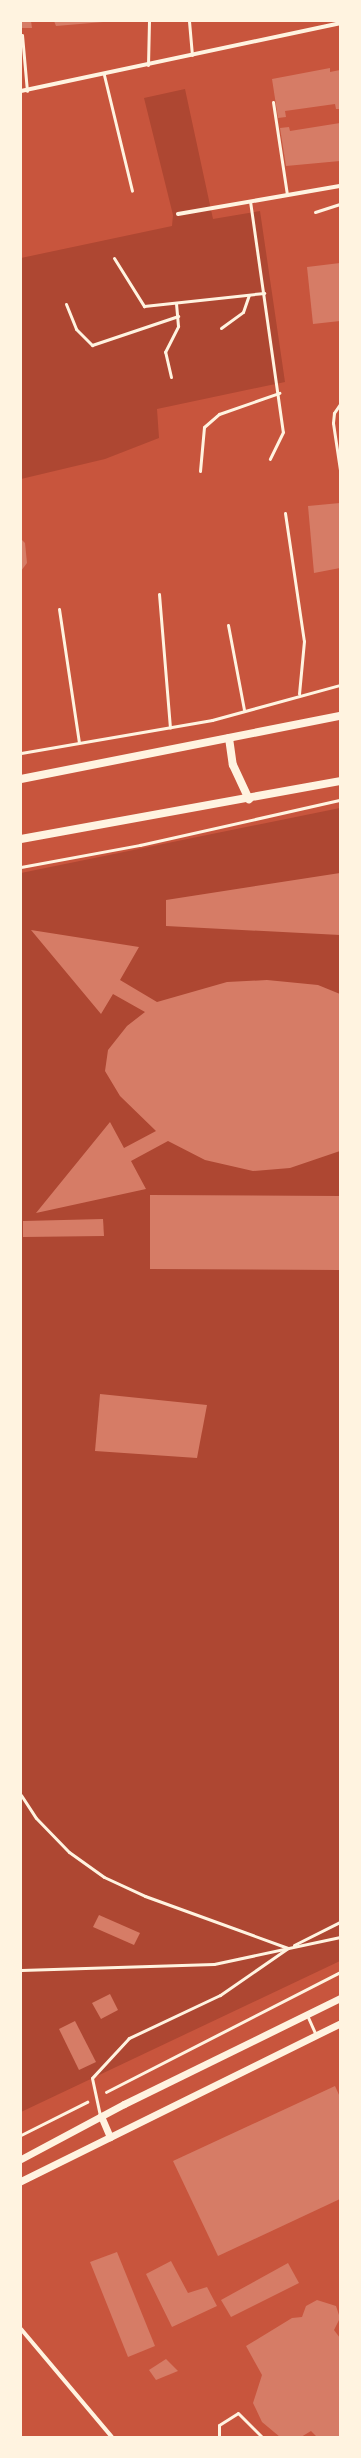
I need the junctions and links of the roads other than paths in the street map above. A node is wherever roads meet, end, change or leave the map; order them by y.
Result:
1 (149, 21) edge
2 (189, 21) edge
3 (339, 22) edge
4 (22, 35) dead end
5 (192, 55) junction
6 (148, 65) junction
7 (104, 75) junction
8 (21, 91) edge
9 (28, 91) junction
10 (273, 102) dead end
11 (340, 186) edge
12 (132, 191) dead end
13 (287, 195) junction
14 (250, 201) junction
15 (340, 204) edge
16 (315, 212) dead end
17 (178, 214) dead end
18 (114, 258) dead end
19 (264, 294) junction
20 (248, 295) junction
21 (176, 303) junction
22 (66, 304) dead end
23 (178, 316) junction
24 (221, 328) dead end
25 (171, 377) dead end
26 (279, 393) junction
27 (340, 404) edge
28 (270, 459) dead end
29 (340, 470) edge
30 (200, 471) dead end
31 (286, 512) dead end
32 (159, 594) dead end
33 (60, 609) dead end
34 (228, 625) dead end
35 (340, 685) edge
36 (300, 694) junction
37 (244, 710) junction
38 (340, 716) edge
39 (170, 728) junction
40 (229, 738) junction
41 (79, 743) junction
42 (21, 753) edge
43 (21, 779) edge
44 (340, 782) edge
45 (249, 799) junction
46 (21, 839) edge
47 (21, 1795) edge
48 (340, 1922) edge
49 (340, 1937) edge
50 (288, 1948) junction
51 (21, 1970) edge
52 (340, 1998) edge
53 (307, 2015) junction
54 (340, 2023) edge
55 (316, 2034) junction
56 (101, 2116) junction
57 (110, 2137) junction
58 (21, 2159) edge
59 (21, 2181) edge
60 (21, 2329) edge
61 (112, 2437) edge
62 (219, 2437) edge
63 (262, 2437) edge

1 - 6 lane
2 - 5 lane
3 - 5 street
4 - 9 lane
5 - 6 street
6 - 7 street
7 - 9 street
7 - 12 lane
8 - 9 street
10 - 13 lane
11 - 13 street
13 - 14 street
14 - 17 street
14 - 19 lane
15 - 16 lane
18 - 21 lane
19 - 20 lane
19 - 26 lane
20 - 21 lane
20 - 24 lane
21 - 23 lane
22 - 23 lane
23 - 25 lane
26 - 28 lane
26 - 30 lane
27 - 29 lane
31 - 36 lane
32 - 39 lane
33 - 41 lane
34 - 37 lane
35 - 36 lane
36 - 37 lane
37 - 39 lane
38 - 40 main road
39 - 41 lane
40 - 43 main road
40 - 45 main road
41 - 42 lane
44 - 45 main road
45 - 46 main road
47 - 50 lane
48 - 50 lane
49 - 50 lane
50 - 51 lane
50 - 56 lane
52 - 53 street
53 - 55 lane
53 - 56 street
54 - 55 street
55 - 57 street
56 - 57 street
56 - 58 street
57 - 59 street
60 - 61 street
62 - 63 lane

